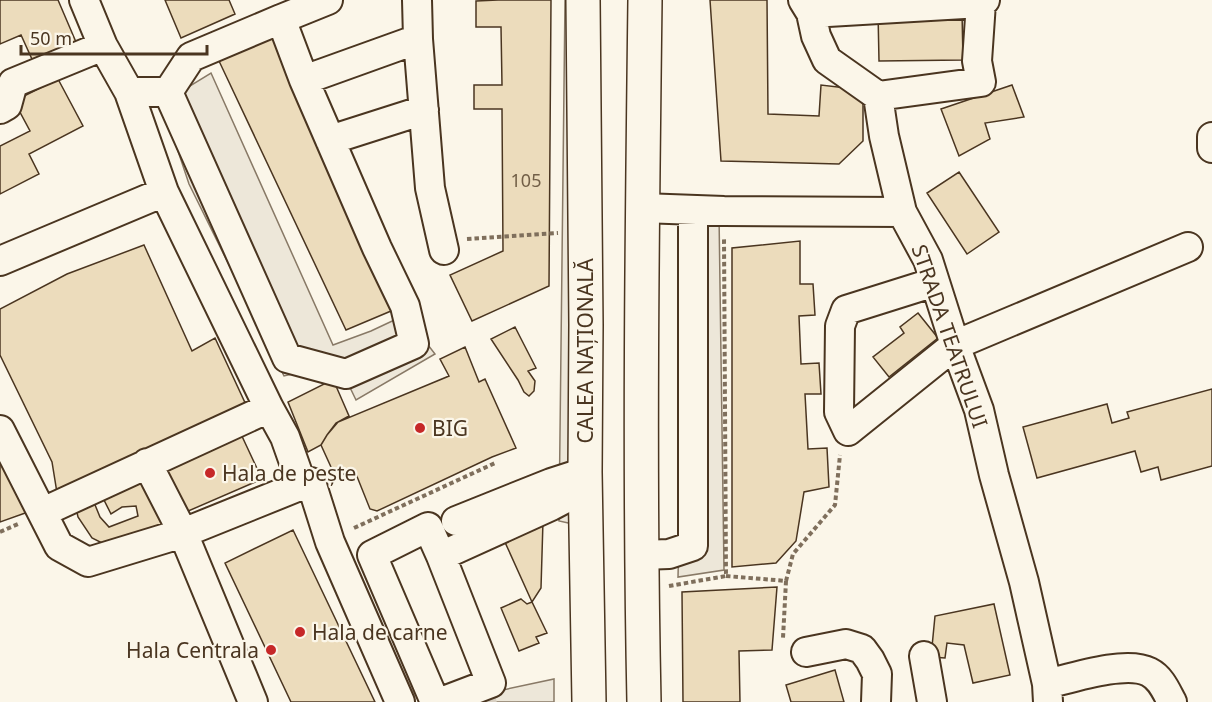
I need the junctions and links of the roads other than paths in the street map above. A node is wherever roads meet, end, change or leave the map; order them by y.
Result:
1 (84, 0) edge
2 (328, 0) edge
3 (417, 0) edge
4 (583, 0) edge
5 (645, 0) edge
6 (983, 2) edge
7 (807, 6) edge
8 (281, 19) junction
9 (418, 39) junction
10 (103, 46) junction
11 (6, 77) edge
12 (304, 80) junction
13 (129, 92) junction
14 (168, 92) junction
15 (878, 96) junction
16 (0, 109) edge
17 (424, 110) junction
18 (1212, 137) edge
19 (330, 140) junction
20 (1212, 148) edge
21 (164, 192) junction
22 (642, 208) junction
23 (693, 210) junction
24 (902, 212) junction
25 (1188, 247) dead end
26 (444, 250) road end
27 (0, 261) edge
28 (935, 282) junction
29 (955, 345) junction
30 (269, 408) junction
31 (0, 430) edge
32 (147, 463) junction
33 (585, 480) junction
34 (302, 485) junction
35 (43, 512) junction
36 (456, 521) dead end
37 (183, 532) junction
38 (642, 555) junction
39 (441, 556) junction
40 (806, 652) road end
41 (924, 656) dead end
42 (1048, 693) edge
43 (253, 702) edge
44 (400, 702) edge
45 (435, 702) edge
46 (441, 702) edge
47 (589, 702) edge
48 (644, 702) edge
49 (876, 702) edge
50 (932, 702) edge
51 (1172, 702) edge

1 - 10 street
2 - 8 street
3 - 9 street
4 - 33 main road, CALEA NAȚIONALĂ
5 - 22 main road
6 - 7 street
6 - 15 street
7 - 15 street
8 - 12 street
8 - 14 street
9 - 12 street
9 - 17 street
10 - 11 street
10 - 13 street
11 - 16 street
12 - 19 street
13 - 14 street
13 - 21 street
14 - 19 street
15 - 24 street, STRADA TEATRULUI
17 - 19 street
17 - 26 street
18 - 20 street
21 - 27 street
21 - 30 street
22 - 23 street
22 - 38 main road
23 - 24 street
23 - 38 street
24 - 28 street, STRADA TEATRULUI
25 - 29 street
28 - 29 street, STRADA TEATRULUI
28 - 29 street
29 - 42 street, STRADA TEATRULUI
30 - 32 street
30 - 34 street
31 - 35 street
32 - 35 street
32 - 37 street
33 - 36 street
33 - 39 street
33 - 47 main road, CALEA NAȚIONALĂ
34 - 37 street
34 - 44 street
35 - 37 street
37 - 43 street
38 - 48 main road
39 - 45 street
39 - 46 street
40 - 49 street
41 - 50 street
42 - 51 street

